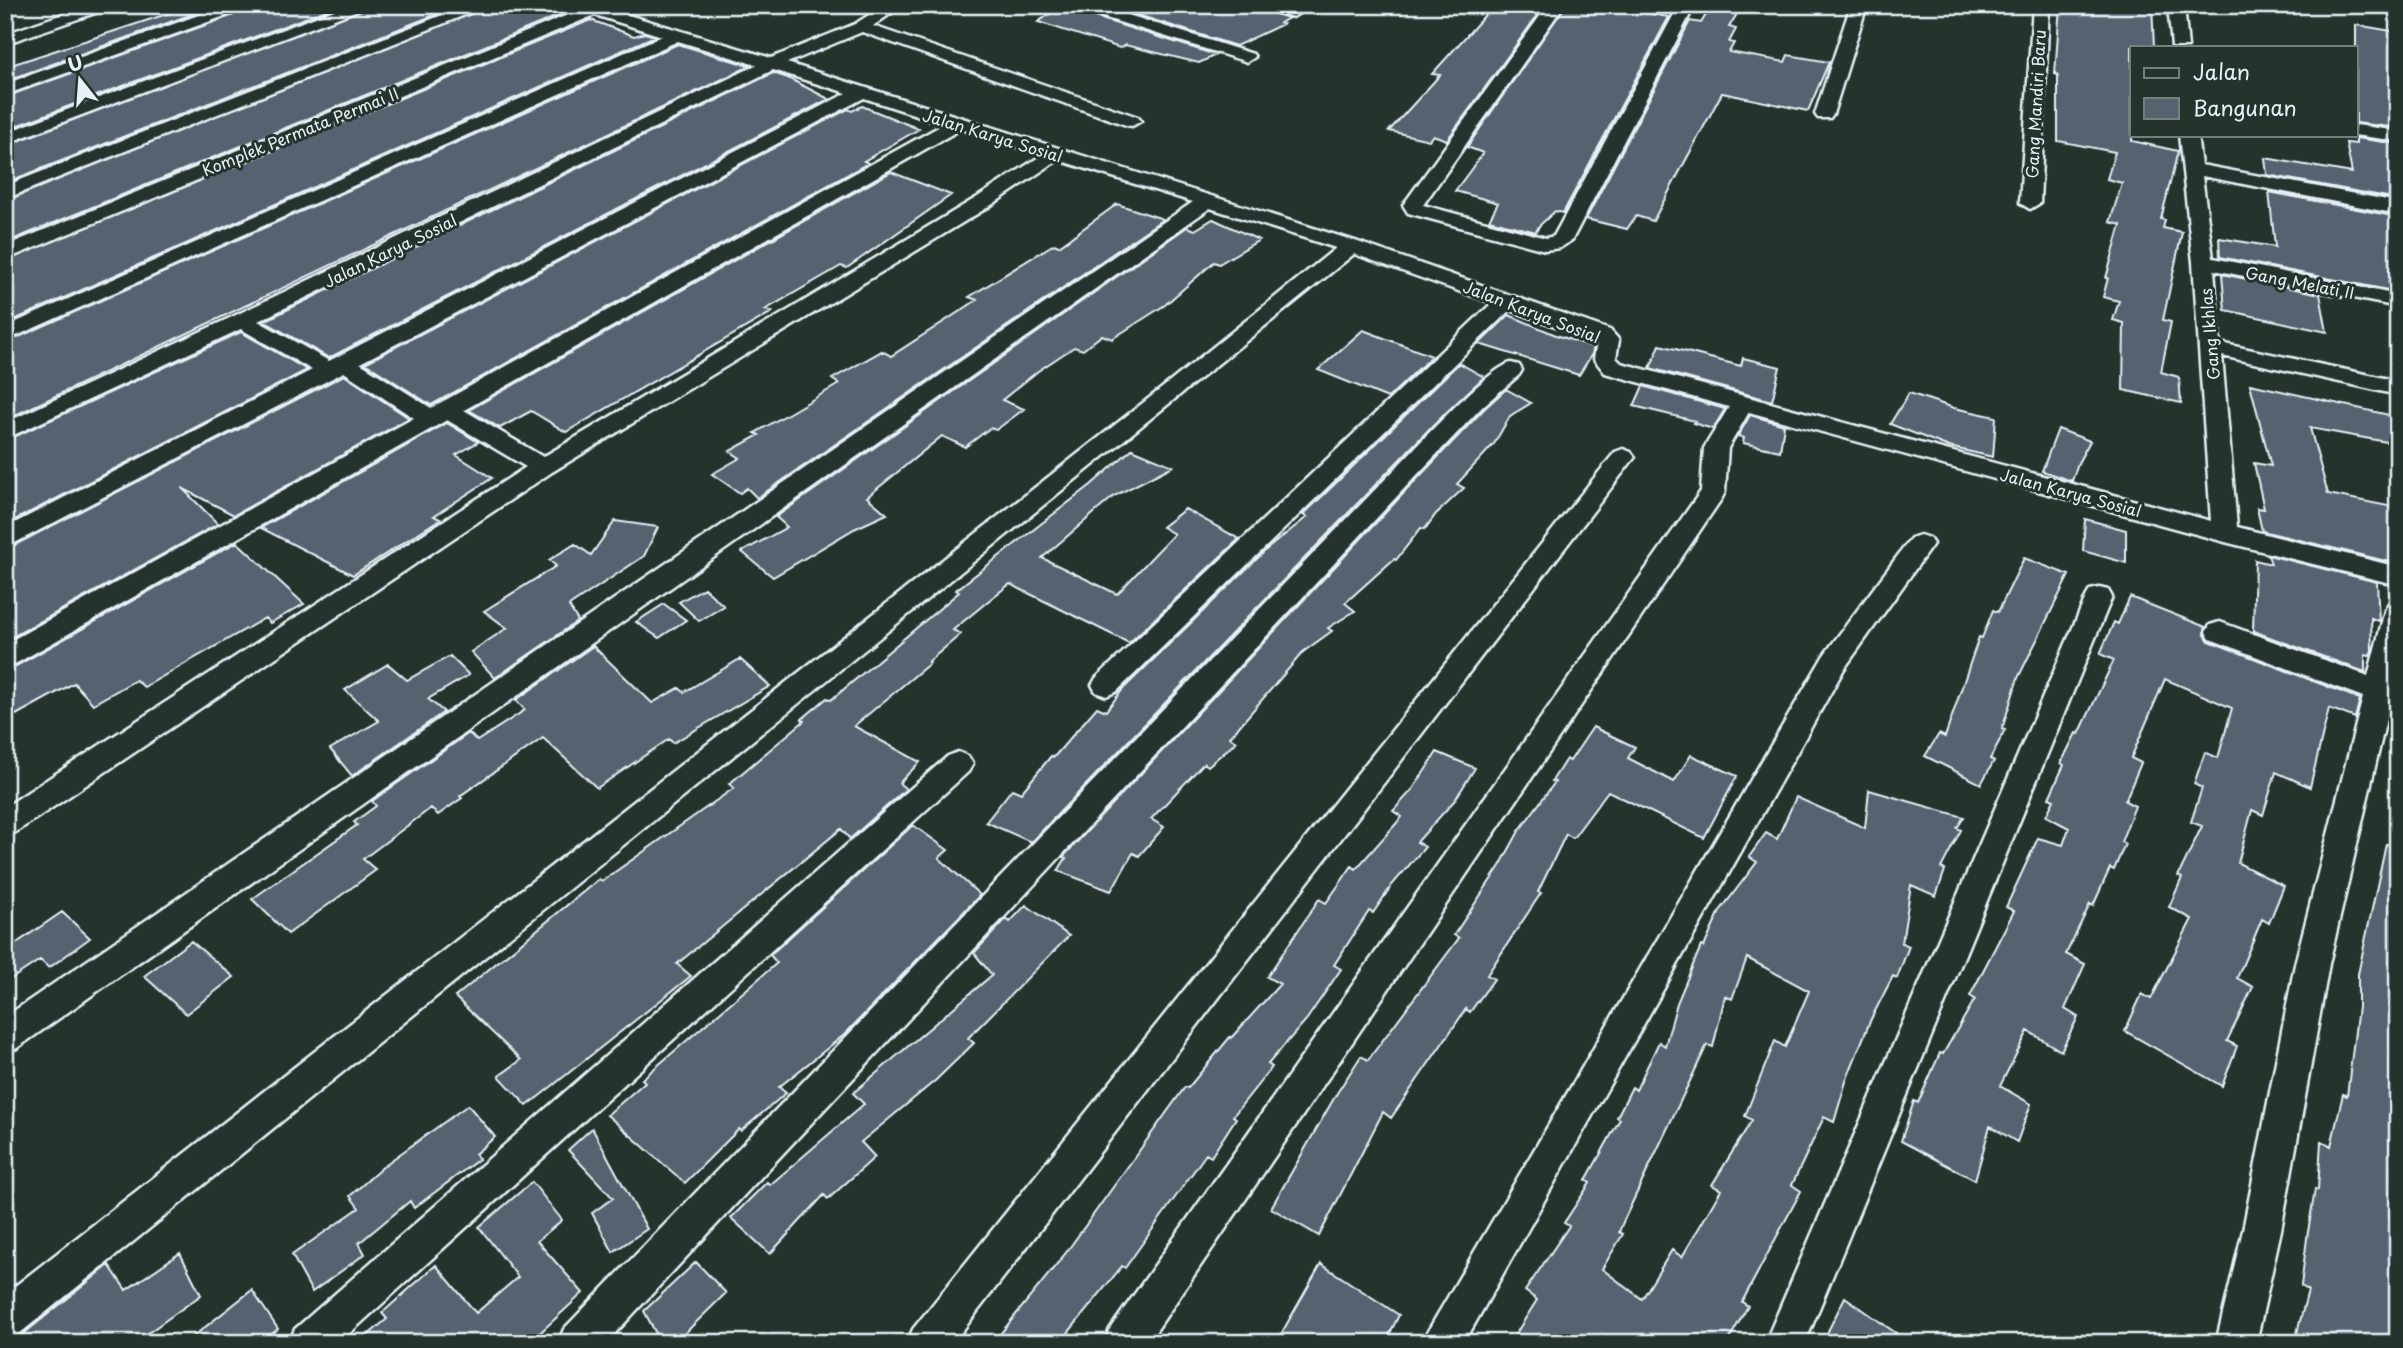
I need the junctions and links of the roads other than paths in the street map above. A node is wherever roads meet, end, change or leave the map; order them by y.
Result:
1 (17, 5) edge
2 (105, 5) edge
3 (242, 5) edge
4 (363, 5) edge
5 (482, 5) edge
6 (895, 5) edge
7 (1079, 5) edge
8 (1269, 5) edge
9 (1556, 5) edge
10 (1859, 5) edge
11 (2040, 5) edge
12 (2176, 5) edge
13 (1681, 6) edge
14 (586, 8) edge
15 (5, 9) edge
16 (1293, 12) dead end
17 (861, 27) junction
18 (677, 35) junction
19 (5, 39) edge
20 (2180, 46) edge
21 (1247, 57) dead end
22 (772, 64) junction
23 (5, 90) edge
24 (861, 93) junction
25 (1824, 114) dead end
26 (1132, 121) dead end
27 (957, 124) junction
28 (2358, 130) edge
29 (2188, 136) edge
30 (2398, 136) edge
31 (5, 139) edge
32 (1055, 154) junction
33 (2192, 169) junction
34 (5, 193) edge
35 (1206, 202) junction
36 (2030, 203) dead end
37 (2398, 208) edge
38 (1351, 246) junction
39 (5, 253) edge
40 (2203, 262) junction
41 (1507, 301) junction
42 (2398, 301) edge
43 (242, 321) junction
44 (5, 335) edge
45 (2209, 347) junction
46 (337, 366) junction
47 (1511, 370) dead end
48 (2398, 388) edge
49 (1743, 403) junction
50 (439, 414) junction
51 (5, 432) edge
52 (1623, 457) dead end
53 (544, 467) junction
54 (2225, 533) junction
55 (5, 539) edge
56 (1920, 544) dead end
57 (2398, 576) edge
58 (2099, 597) dead end
59 (2398, 610) edge
60 (2220, 632) dead end
61 (2393, 646) edge
62 (5, 657) edge
63 (1106, 685) dead end
64 (2377, 691) junction
65 (958, 764) dead end
66 (5, 823) edge
67 (5, 1037) edge
68 (5, 1320) edge
69 (309, 1343) edge
70 (578, 1343) edge
71 (927, 1343) edge
72 (1124, 1343) edge
73 (1441, 1343) edge
74 (1785, 1343) edge
75 (2236, 1343) edge

1 - 15 street
2 - 19 street
3 - 23 street
4 - 31 street
5 - 34 street
6 - 17 street, Jalan Karya Sosial
7 - 21 street
8 - 16 street
9 - 13 street
10 - 25 street
11 - 36 street, Gang Mandiri Baru
12 - 20 street
14 - 18 street
14 - 39 street, Komplek Permata Permai II
17 - 22 street, Jalan Karya Sosial
17 - 26 street
18 - 22 street
18 - 44 street
22 - 24 street, Jalan Karya Sosial
22 - 43 street, Jalan Karya Sosial
24 - 27 street, Jalan Karya Sosial
24 - 46 street
27 - 32 street, Jalan Karya Sosial
27 - 50 street
28 - 30 street
29 - 33 street, Gang Ikhlas
32 - 35 street, Jalan Karya Sosial
32 - 53 street
33 - 37 street
33 - 40 street, Gang Ikhlas
35 - 38 street, Jalan Karya Sosial
35 - 67 street
38 - 41 street, Jalan Karya Sosial
38 - 68 street
40 - 42 street, Gang Melati II
40 - 45 street, Gang Ikhlas
41 - 49 street, Jalan Karya Sosial
41 - 63 street
43 - 46 street
43 - 51 street, Jalan Karya Sosial
45 - 48 street
45 - 54 street, Gang Ikhlas
46 - 50 street
46 - 55 street
47 - 70 street
49 - 54 street, Jalan Karya Sosial
49 - 72 street
50 - 53 street
50 - 62 street
52 - 71 street
53 - 66 street
54 - 57 street, Jalan Karya Sosial
56 - 73 street
58 - 74 street
59 - 61 street
60 - 64 street
61 - 64 street
64 - 75 street
65 - 69 street

